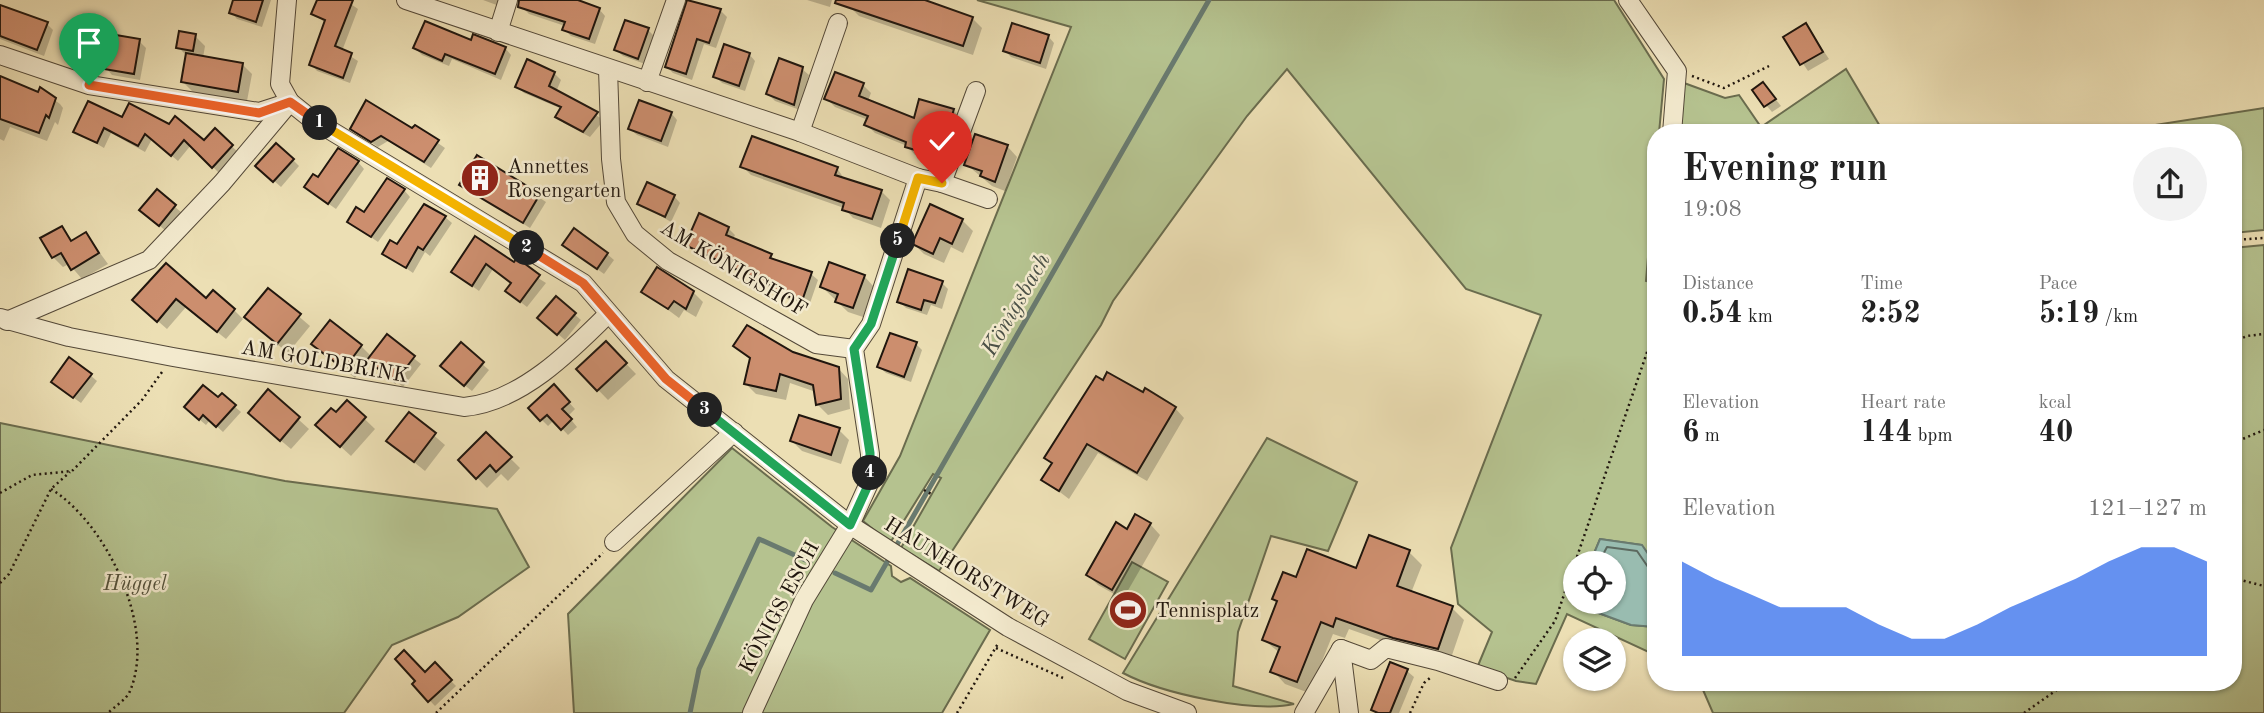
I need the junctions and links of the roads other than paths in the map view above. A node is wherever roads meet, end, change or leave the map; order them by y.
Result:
1 (287, 0) edge
2 (406, 0) edge
3 (508, 0) edge
4 (676, 0) edge
5 (1628, 0) edge
6 (838, 23) dead end
7 (498, 32) junction
8 (0, 55) edge
9 (608, 69) junction
10 (647, 82) junction
11 (976, 91) dead end
12 (290, 102) junction
13 (1673, 124) edge
14 (800, 132) junction
15 (918, 178) junction
16 (942, 183) junction
17 (988, 199) dead end
18 (608, 314) junction
19 (3, 320) edge
20 (854, 349) junction
21 (734, 432) junction
22 (850, 525) junction
23 (614, 542) road end
24 (1341, 649) junction
25 (1498, 681) road end
26 (752, 713) edge
27 (1187, 713) edge
28 (1304, 713) edge
29 (1349, 713) edge

1 - 12 street
2 - 7 street
3 - 7 street
4 - 10 street
5 - 13 street
6 - 14 street
7 - 9 street
8 - 12 street
9 - 10 street
9 - 20 street, AM KÖNIGSHOF
10 - 14 street
11 - 16 street
12 - 18 street, HAUNHORSTWEG
12 - 19 street, AM GOLDBRINK
14 - 15 street
15 - 16 street
15 - 20 street
16 - 17 street
18 - 19 street, AM GOLDBRINK
18 - 21 street, HAUNHORSTWEG
20 - 22 street
21 - 22 street, HAUNHORSTWEG
21 - 23 street
22 - 26 street, KÖNIGS ESCH
22 - 27 street, HAUNHORSTWEG
24 - 25 street
24 - 28 street
24 - 29 street

